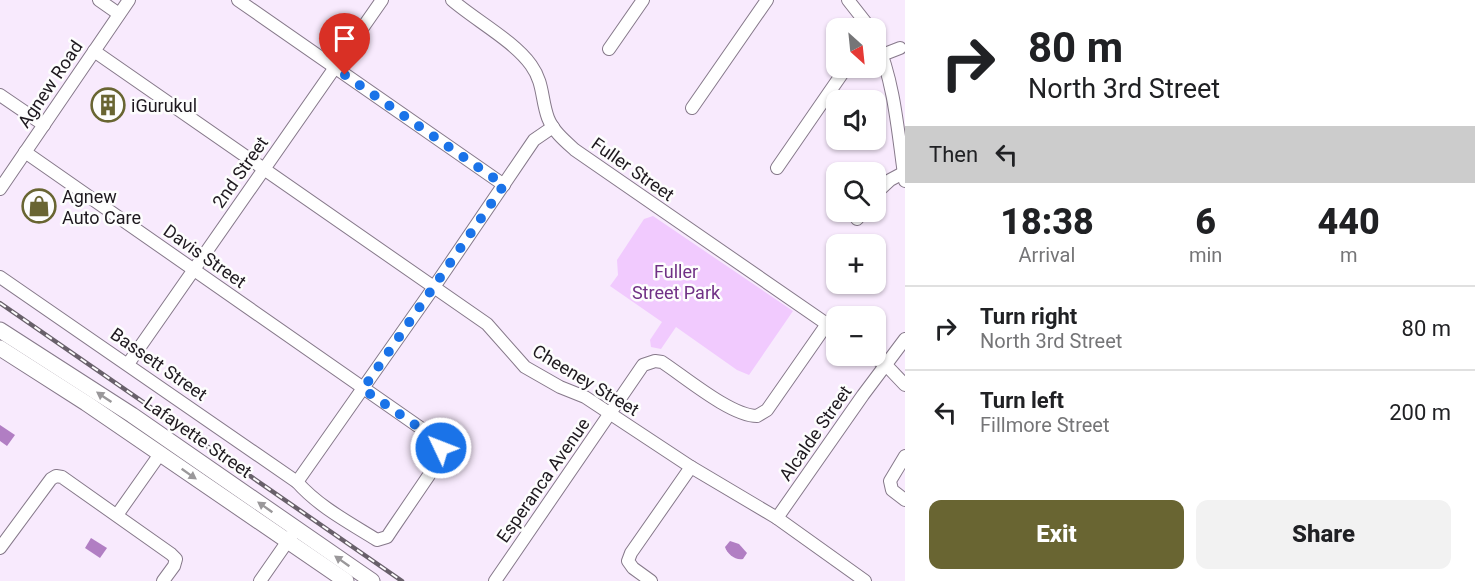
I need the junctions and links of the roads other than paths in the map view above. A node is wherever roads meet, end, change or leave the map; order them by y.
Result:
1 (99, 0) edge
2 (129, 0) edge
3 (238, 0) edge
4 (382, 0) edge
5 (452, 0) edge
6 (643, 0) edge
7 (767, 0) edge
8 (848, 0) edge
9 (119, 14) junction
10 (862, 18) edge
11 (900, 48) dead end
12 (609, 49) dead end
13 (94, 51) junction
14 (886, 53) edge
15 (334, 67) junction
16 (886, 69) edge
17 (839, 78) edge
18 (0, 95) edge
19 (692, 108) dead end
20 (44, 125) junction
21 (553, 127) junction
22 (25, 152) junction
23 (264, 168) junction
24 (777, 168) dead end
25 (905, 175) edge
26 (886, 183) edge
27 (504, 185) junction
28 (0, 189) edge
29 (194, 269) junction
30 (0, 277) edge
31 (435, 287) junction
32 (826, 324) edge
33 (0, 330) edge
34 (826, 336) edge
35 (905, 339) edge
36 (0, 348) edge
37 (128, 364) junction
38 (886, 365) joint
39 (885, 366) edge
40 (905, 385) edge
41 (363, 389) junction
42 (610, 414) junction
43 (160, 454) junction
44 (905, 456) edge
45 (691, 467) junction
46 (297, 482) junction
47 (905, 500) edge
48 (117, 515) junction
49 (777, 518) junction
50 (292, 535) junction
51 (0, 548) edge
52 (163, 581) edge
53 (260, 581) edge
54 (346, 581) edge
55 (372, 581) edge
56 (495, 581) edge
57 (651, 581) edge
58 (865, 581) edge

1 - 9 street
2 - 9 street, Agnew Road
3 - 15 street
4 - 15 street, 2nd Street
5 - 21 street, Fuller Street
6 - 12 street
7 - 19 street
8 - 10 street
9 - 13 street, Agnew Road
11 - 14 street
13 - 20 street, Agnew Road
13 - 23 street, Cheeney Street
15 - 23 street, 2nd Street
15 - 27 street
16 - 25 street
17 - 24 street
18 - 20 street
20 - 22 street, Agnew Road
21 - 27 street
21 - 32 street, Fuller Street
22 - 28 street, Agnew Road
22 - 29 street, Davis Street
23 - 29 street, 2nd Street
23 - 31 street, Cheeney Street
25 - 26 street
27 - 31 street
29 - 37 street, 2nd Street
29 - 41 street, Davis Street
30 - 37 street, Bassett Street
31 - 41 street
31 - 42 street, Cheeney Street
50 -> 33 main road, Lafayette Street
34 - 42 street, Esperanca Avenue
35 - 38 street, Alcalde Street
36 - 43 main road, Lafayette Street
37 - 46 street, Bassett Street
38 - 40 street
39 - 49 street, Alcalde Street
41 - 46 street
41 - 46 street, Davis Street
42 - 45 street, Cheeney Street
42 - 56 street, Esperanca Avenue
43 - 48 street
43 -> 50 main road, Lafayette Street
44 - 47 street
45 - 49 street, Cheeney Street
45 - 57 street
48 - 51 street
48 - 52 street
49 - 58 street, Cheeney Street
50 - 53 street
50 - 54 main road, Lafayette Street
55 -> 50 main road, Lafayette Street

